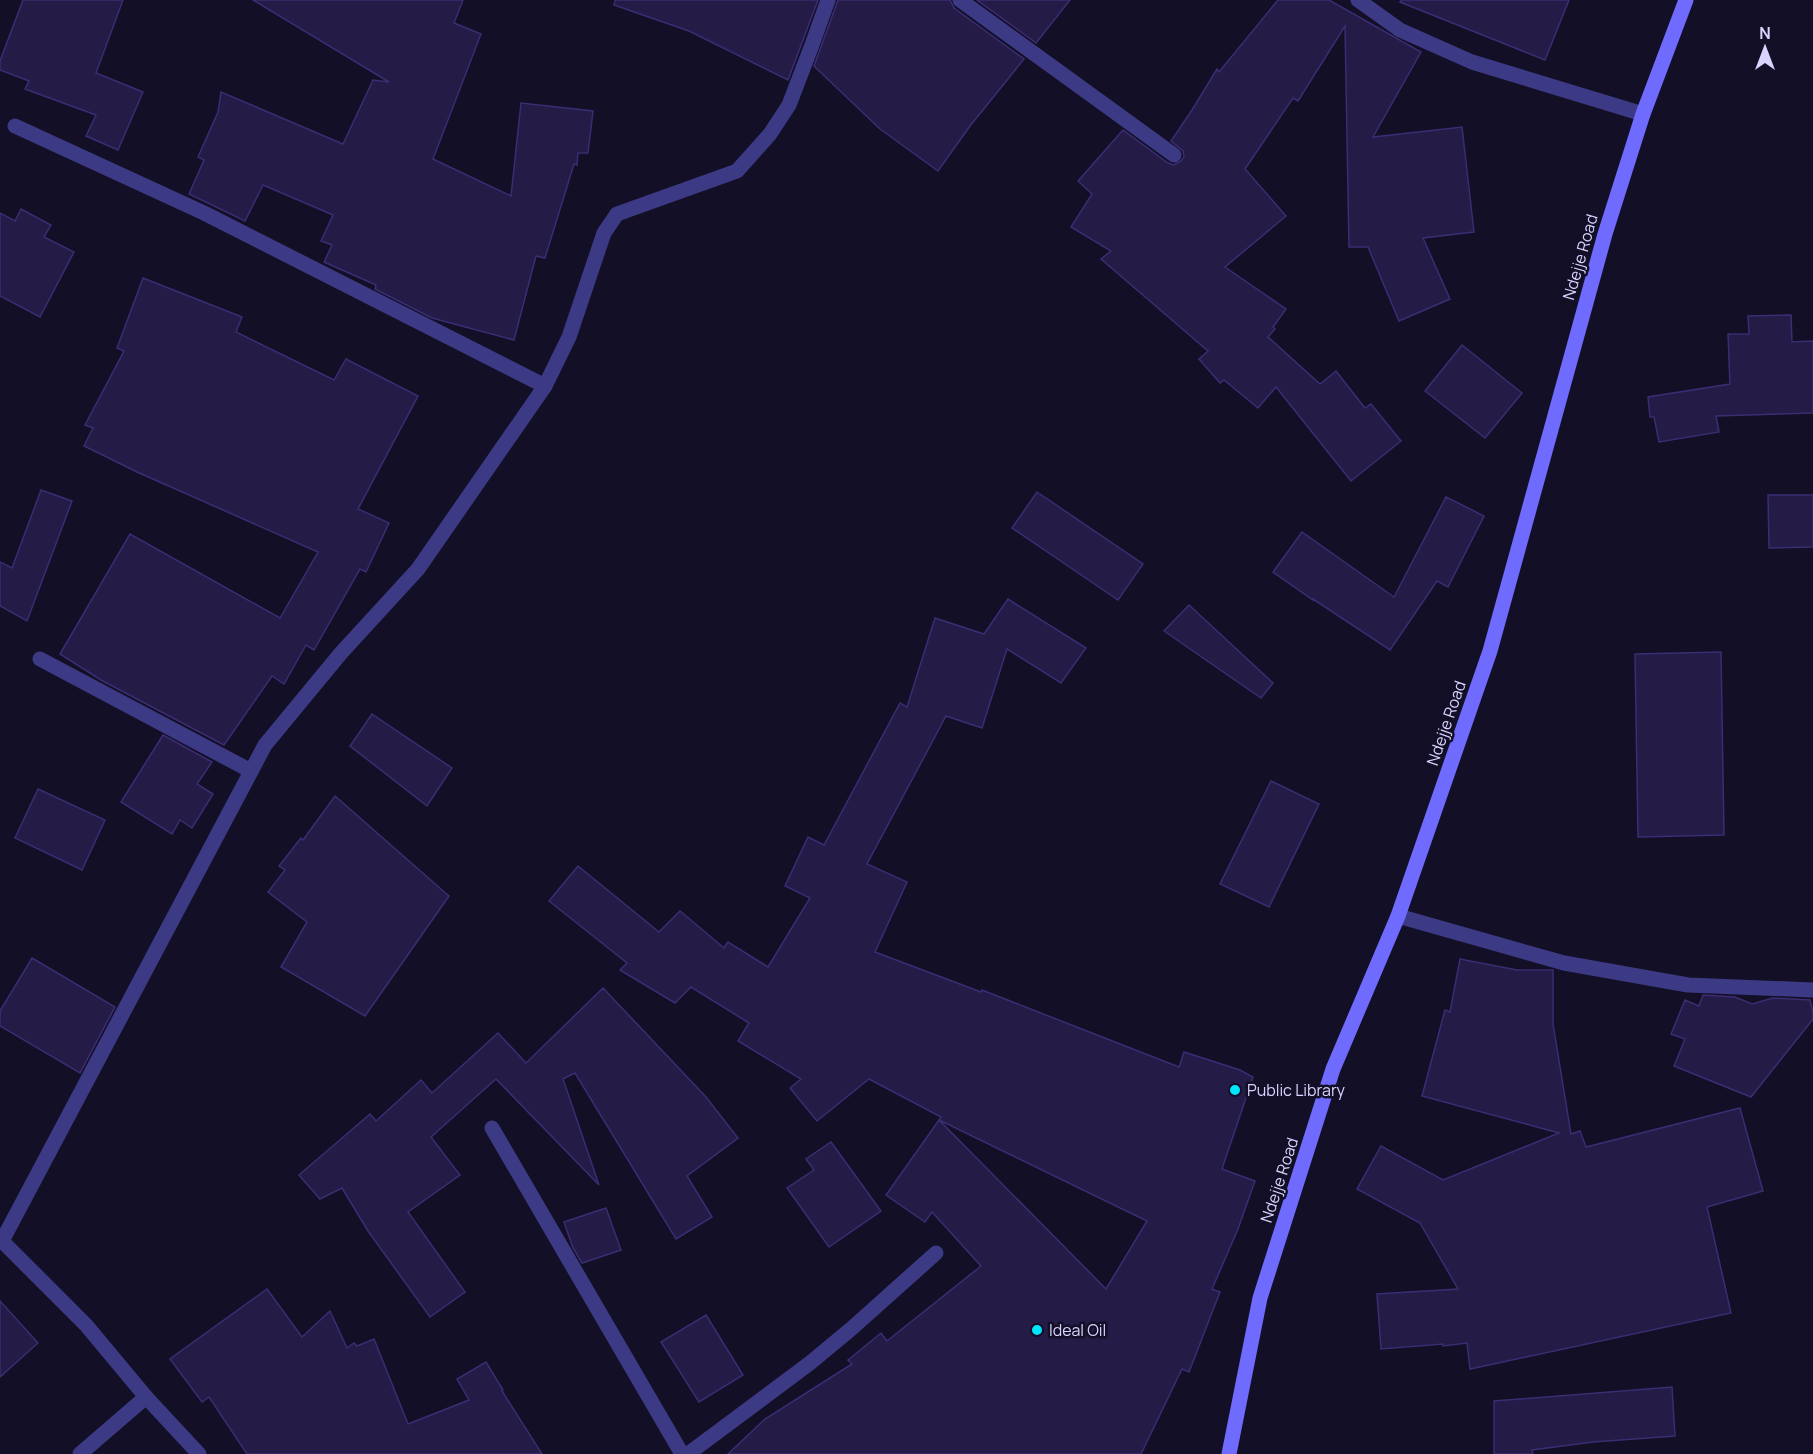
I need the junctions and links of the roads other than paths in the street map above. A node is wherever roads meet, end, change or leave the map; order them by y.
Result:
1 (828, 0) edge
2 (960, 0) edge
3 (1358, 0) edge
4 (1686, 0) edge
5 (1643, 114) junction
6 (15, 126) dead end
7 (1174, 154) dead end
8 (545, 386) junction
9 (40, 659) dead end
10 (250, 771) junction
11 (1398, 916) junction
12 (1813, 990) edge
13 (492, 1128) dead end
14 (1, 1240) edge
15 (936, 1253) dead end
16 (146, 1397) junction
17 (80, 1454) edge
18 (199, 1454) edge
19 (682, 1454) edge
20 (688, 1454) edge
21 (1229, 1454) edge

1 - 8 street
2 - 7 street
3 - 5 street
4 - 5 street, Ndejje Road
5 - 11 street, Ndejje Road
6 - 8 street
8 - 10 street
9 - 10 street
10 - 14 street
11 - 12 street
11 - 21 street, Ndejje Road
13 - 19 street
14 - 16 street
15 - 20 street
16 - 17 street
16 - 18 street

